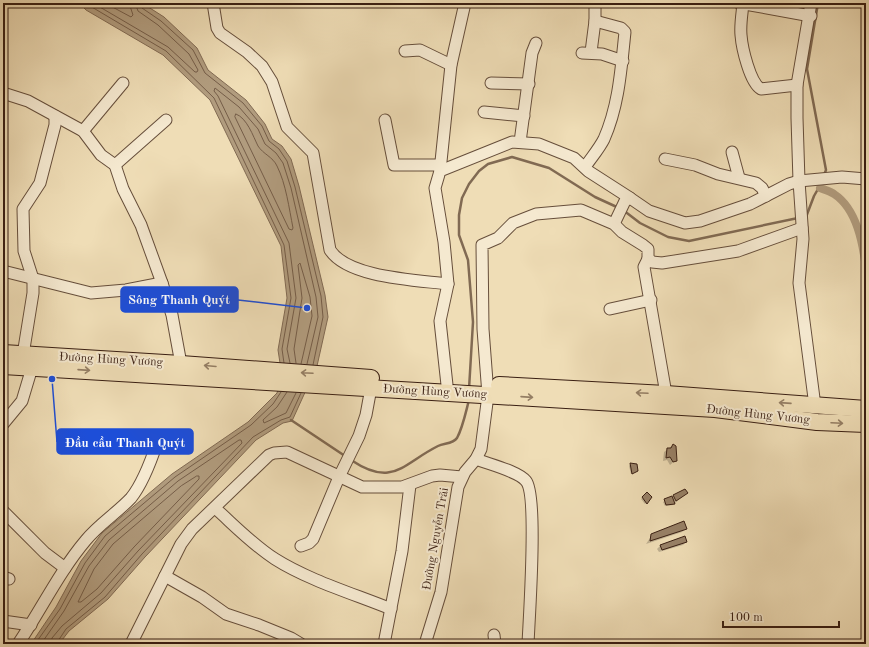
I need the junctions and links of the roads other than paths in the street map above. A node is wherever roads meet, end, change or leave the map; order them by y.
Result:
1 (214, 3) edge
2 (465, 3) edge
3 (595, 3) edge
4 (741, 3) edge
5 (811, 3) edge
6 (811, 16) junction
7 (595, 21) junction
8 (536, 43) dead end
9 (405, 51) dead end
10 (622, 62) junction
11 (451, 65) junction
12 (123, 83) dead end
13 (491, 83) dead end
14 (529, 84) junction
15 (797, 85) junction
16 (3, 93) edge
17 (484, 112) dead end
18 (55, 116) junction
19 (524, 116) junction
20 (166, 120) dead end
21 (386, 120) dead end
22 (83, 131) junction
23 (520, 142) junction
24 (732, 152) dead end
25 (665, 159) dead end
26 (115, 165) junction
27 (585, 167) junction
28 (440, 168) junction
29 (739, 178) junction
30 (866, 179) edge
31 (798, 181) junction
32 (766, 196) junction
33 (624, 205) junction
34 (802, 221) junction
35 (614, 224) junction
36 (648, 259) junction
37 (3, 271) edge
38 (33, 279) junction
39 (162, 283) junction
40 (448, 284) junction
41 (651, 300) junction
42 (610, 309) dead end
43 (3, 353) edge
44 (28, 361) junction
45 (181, 364) junction
46 (3, 366) edge
47 (249, 376) junction
48 (345, 381) junction
49 (371, 388) junction
50 (454, 388) junction
51 (485, 388) junction
52 (666, 394) junction
53 (816, 406) junction
54 (866, 409) edge
55 (3, 424) edge
56 (866, 424) edge
57 (157, 443) dead end
58 (476, 460) junction
59 (339, 477) junction
60 (462, 477) junction
61 (410, 485) junction
62 (214, 508) junction
63 (3, 511) edge
64 (301, 546) dead end
65 (65, 568) junction
66 (165, 576) junction
67 (391, 609) junction
68 (3, 621) edge
69 (31, 625) junction
70 (294, 642) edge
71 (18, 644) edge
72 (131, 644) edge
73 (384, 644) edge
74 (425, 644) edge
75 (528, 644) edge

1 - 40 street
2 - 11 street
3 - 7 street
4 - 6 street
4 - 15 street
5 - 6 street
6 - 15 street
7 - 10 street
7 - 10 street
8 - 14 street
9 - 11 street
10 - 27 street
11 - 28 street
12 - 22 street
13 - 14 street
14 - 19 street
15 - 31 street
16 - 18 street
17 - 19 street
18 - 22 street
18 - 38 street
19 - 23 street
20 - 26 street
21 - 28 street
22 - 26 street
23 - 27 street
23 - 28 street
24 - 29 street
25 - 29 street
26 - 39 street
27 - 33 street
28 - 40 street
29 - 32 street
30 - 31 street
31 - 32 street
31 - 34 street
32 - 33 street
33 - 35 street
34 - 36 street
34 - 53 street
35 - 36 street
35 - 51 street, Đường Nguyễn Trãi
36 - 41 street
37 - 38 street
38 - 39 street
38 - 44 street
39 - 45 street
40 - 50 street
41 - 42 street
41 - 52 street
43 - 44 highway, Đường Hùng Vương
44 - 45 highway, Đường Hùng Vương
44 - 46 highway, Đường Hùng Vương
44 -> 47 highway, Đường Hùng Vương
44 - 55 street
47 -> 45 highway, Đường Hùng Vương
47 - 48 highway, Đường Hùng Vương
48 - 49 highway, Đường Hùng Vương
48 - 50 highway, Đường Hùng Vương
49 - 50 highway, Đường Hùng Vương
49 - 59 street
50 - 51 highway, Đường Hùng Vương
52 -> 51 highway, Đường Hùng Vương
51 -> 56 highway, Đường Hùng Vương
51 - 58 street, Đường Nguyễn Trãi
53 -> 52 highway, Đường Hùng Vương
53 - 54 highway, Đường Hùng Vương
57 - 65 street
58 - 60 street, Đường Nguyễn Trãi
58 - 75 street
59 - 61 street
59 - 62 street
59 - 64 street
60 - 61 street
60 - 74 street, Đường Nguyễn Trãi
61 - 67 street
62 - 66 street
62 - 67 street
63 - 65 street
65 - 69 street
66 - 70 street
66 - 72 street
67 - 73 street
68 - 69 street
69 - 71 street

